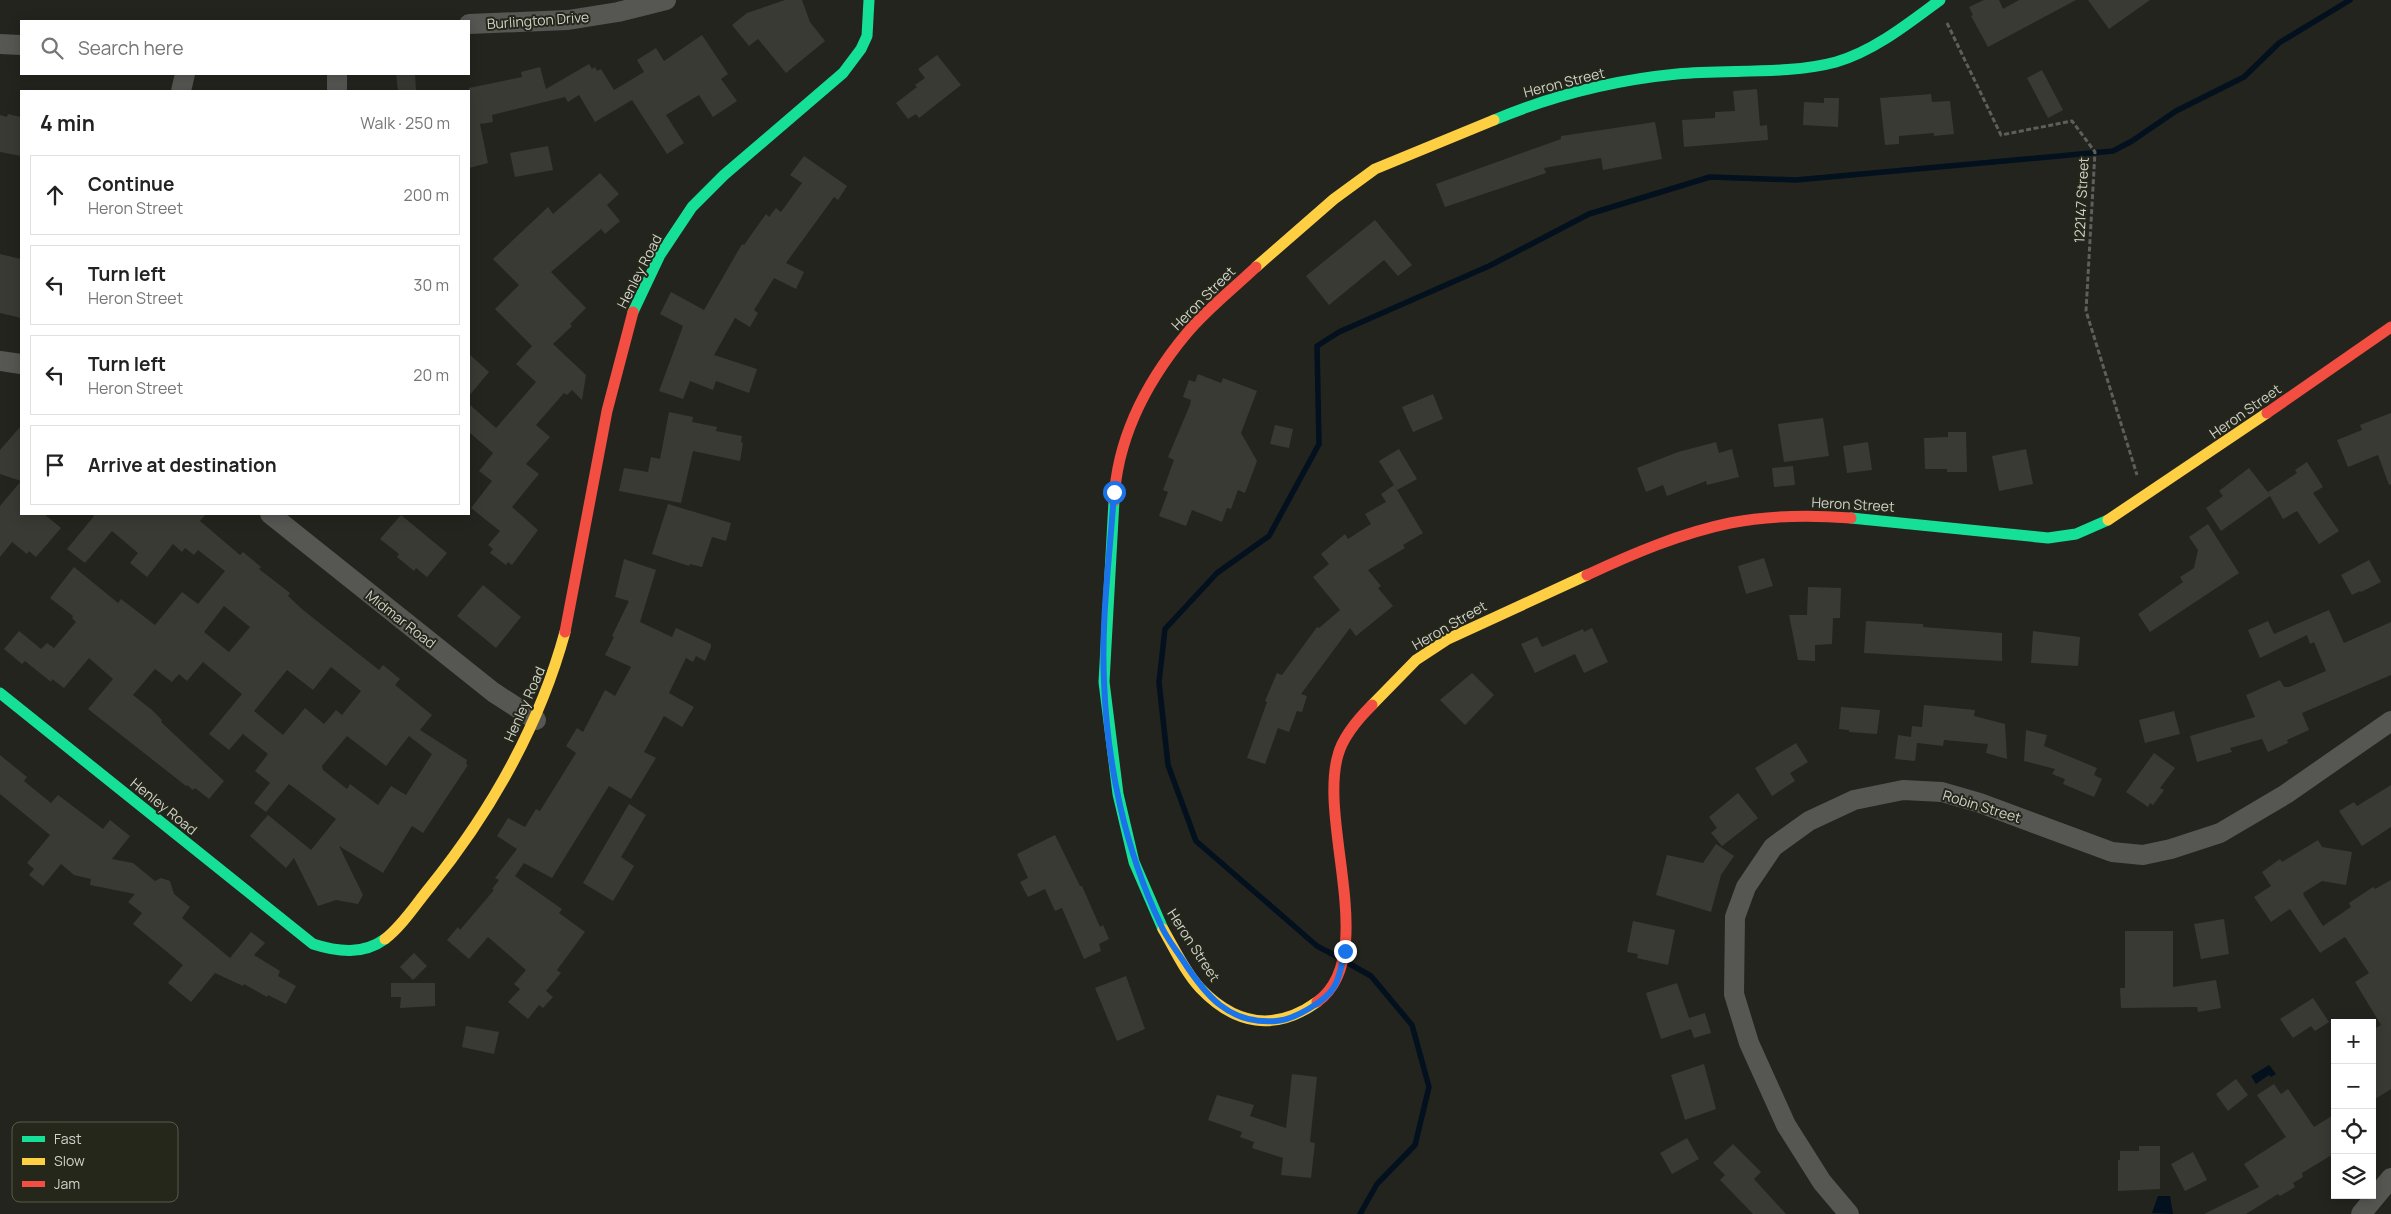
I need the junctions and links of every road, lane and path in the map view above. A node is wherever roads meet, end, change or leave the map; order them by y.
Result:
1 (666, 0) edge
2 (868, 0) edge
3 (1939, 1) edge
4 (470, 24) edge
5 (0, 44) edge
6 (20, 44) edge
7 (185, 75) edge
8 (337, 75) edge
9 (181, 90) edge
10 (337, 90) edge
11 (2391, 327) edge
12 (0, 361) edge
13 (20, 364) edge
14 (2144, 499) junction
15 (271, 515) edge
16 (0, 693) edge
17 (536, 720) junction
18 (2391, 721) edge
19 (2391, 1178) edge
20 (1849, 1214) edge
21 (2361, 1214) edge

1 - 4 street, Burlington Drive
2 - 17 street, Henley Road
3 - 14 path, 122147 Street
3 - 14 street, Heron Street
5 - 6 street
7 - 9 street
8 - 10 street
11 - 14 street, Heron Street
12 - 13 street
15 - 17 street, Midmar Road
16 - 17 street, Henley Road
18 - 20 street, Robin Street
19 - 21 street

